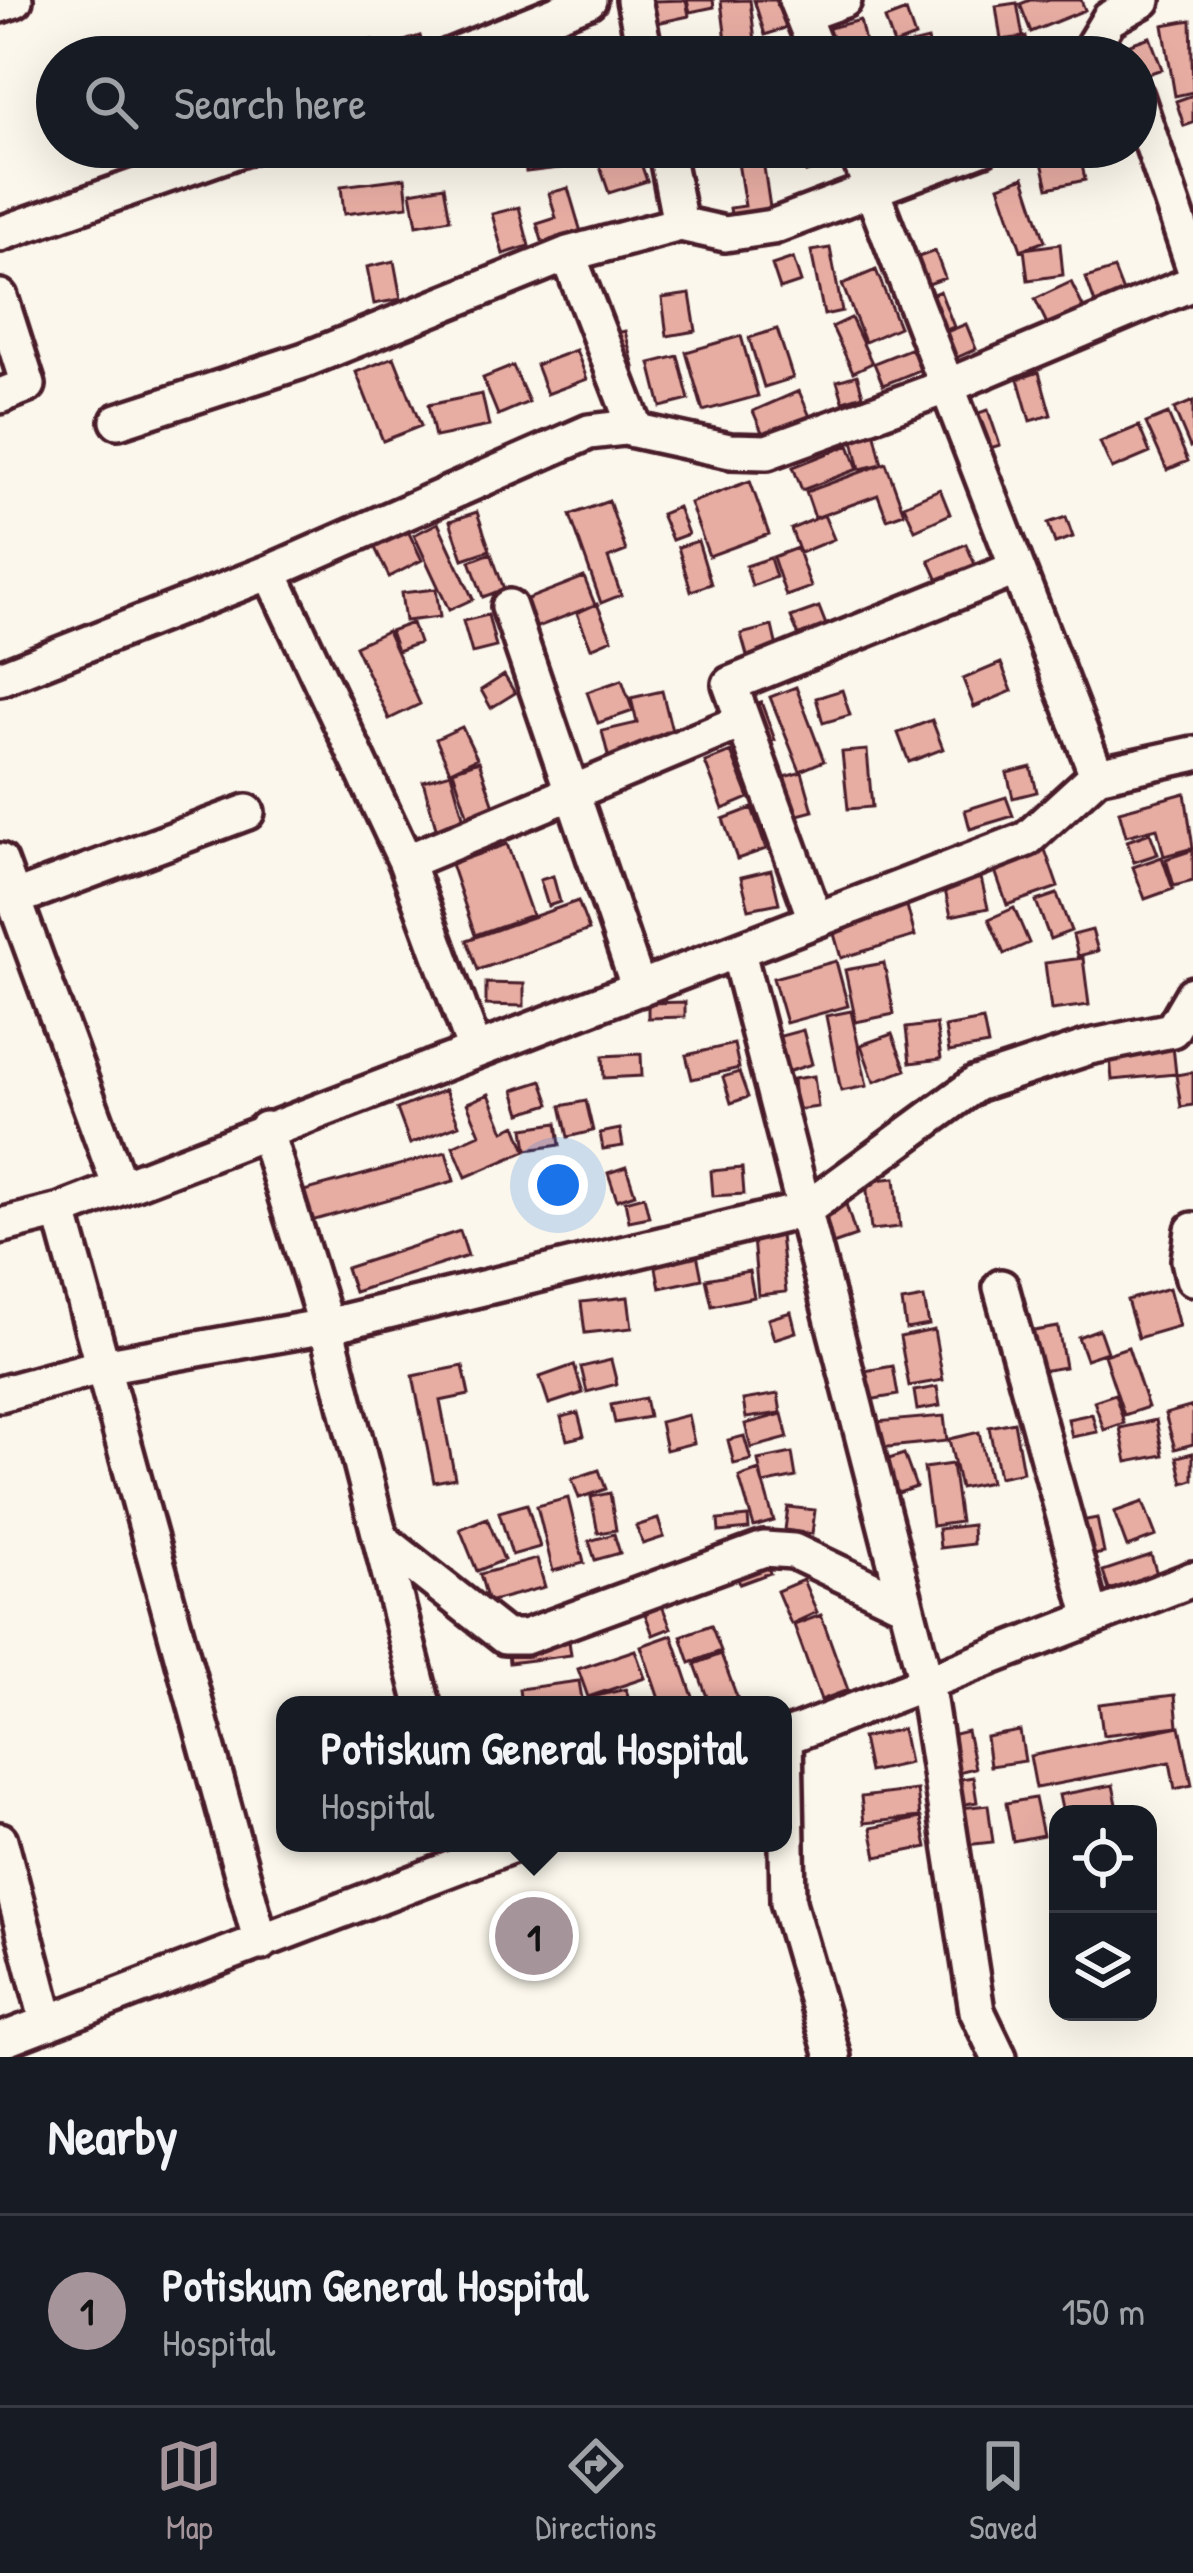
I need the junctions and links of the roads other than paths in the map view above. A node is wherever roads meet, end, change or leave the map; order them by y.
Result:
1 (15, 0) edge
2 (589, 0) edge
3 (634, 0) edge
4 (844, 0) edge
5 (1143, 0) edge
6 (0, 5) edge
7 (799, 8) edge
8 (1105, 10) edge
9 (500, 36) edge
10 (642, 36) edge
11 (810, 36) edge
12 (1157, 141) edge
13 (187, 168) edge
14 (669, 168) edge
15 (864, 168) edge
16 (933, 168) edge
17 (874, 192) junction
18 (1182, 194) edge
19 (680, 224) junction
20 (0, 234) edge
21 (568, 254) junction
22 (1193, 266) edge
23 (1193, 283) edge
24 (0, 297) edge
25 (948, 386) junction
26 (0, 396) edge
27 (118, 421) dead end
28 (636, 430) junction
29 (1015, 569) junction
30 (270, 572) junction
31 (509, 607) dead end
32 (0, 678) edge
33 (743, 721) junction
34 (1193, 754) edge
35 (1097, 775) junction
36 (575, 790) junction
37 (247, 812) dead end
38 (0, 861) edge
39 (406, 862) junction
40 (16, 898) junction
41 (815, 919) junction
42 (14, 936) edge
43 (738, 952) junction
44 (639, 989) junction
45 (1193, 994) edge
46 (475, 1050) junction
47 (265, 1129) junction
48 (120, 1187) junction
49 (805, 1210) junction
50 (60, 1211) junction
51 (0, 1226) edge
52 (1193, 1230) edge
53 (1193, 1278) edge
54 (1001, 1287) dead end
55 (326, 1326) junction
56 (103, 1366) junction
57 (0, 1394) edge
58 (381, 1539) junction
59 (1193, 1579) edge
60 (906, 1605) junction
61 (1091, 1618) junction
62 (926, 1682) junction
63 (421, 1696) edge
64 (792, 1735) edge
65 (0, 1840) edge
66 (787, 1852) edge
67 (461, 1854) edge
68 (261, 1943) junction
69 (48, 2023) junction
70 (0, 2041) edge
71 (833, 2057) edge
72 (999, 2057) edge

1 - 6 street
2 - 9 street
3 - 10 street
4 - 7 street
5 - 8 street
7 - 11 street
12 - 18 street
13 - 20 street
14 - 19 street
15 - 17 street
16 - 17 street
17 - 19 street
17 - 25 street
18 - 22 street
19 - 21 street
21 - 27 street
21 - 28 street
23 - 25 street
24 - 26 street
25 - 28 street
25 - 29 street
28 - 30 street
29 - 33 street
29 - 35 street
30 - 32 street
30 - 39 street
31 - 36 street
33 - 36 street
33 - 41 street
34 - 35 street
35 - 41 street
36 - 39 street
36 - 44 street
37 - 40 street
38 - 40 street
39 - 46 street
40 - 42 street
41 - 43 street
42 - 48 street
43 - 44 street
43 - 49 street
44 - 46 street
45 - 49 street
46 - 47 street
47 - 48 street
47 - 55 street
48 - 50 street
49 - 55 street
49 - 60 street
50 - 51 street
50 - 56 street
52 - 53 street
54 - 61 street
55 - 56 street
55 - 58 street
56 - 57 street
56 - 68 street
58 - 60 street
58 - 63 street
59 - 61 street
60 - 62 street
61 - 62 street
62 - 64 street
62 - 72 street
65 - 69 street
66 - 71 street
67 - 68 street
68 - 69 street
69 - 70 street

